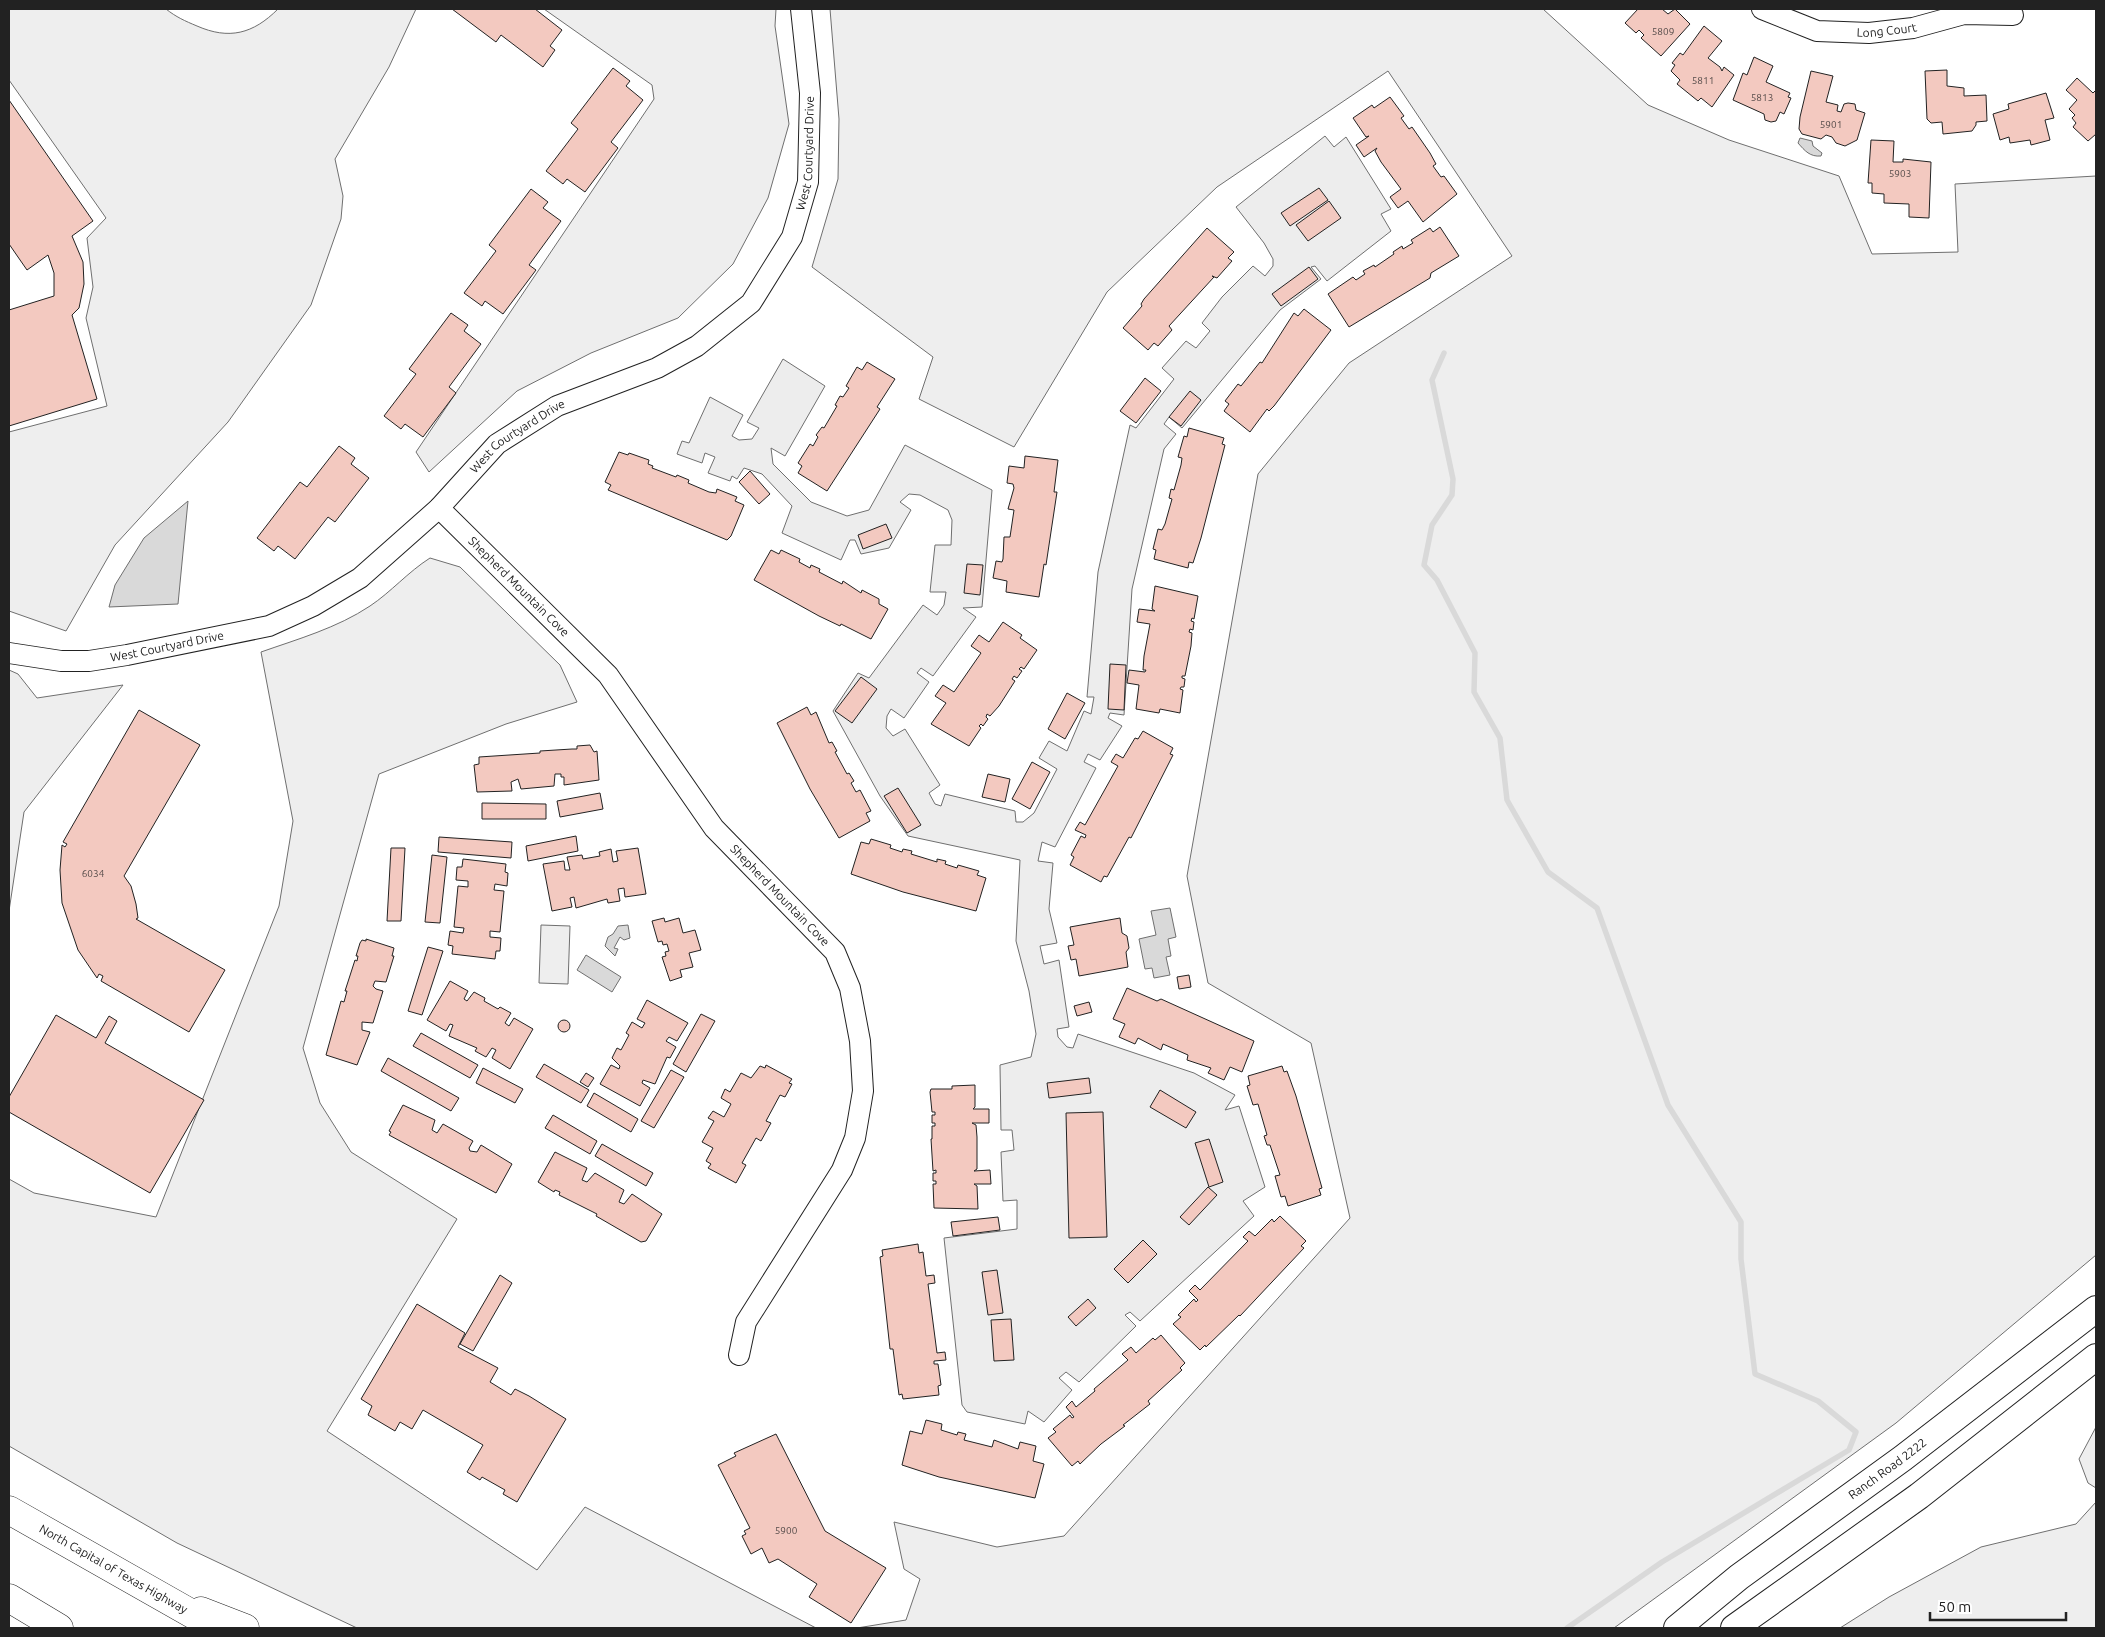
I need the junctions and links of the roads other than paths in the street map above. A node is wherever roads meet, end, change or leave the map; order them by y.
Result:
1 (801, 9) edge
2 (1762, 9) edge
3 (2013, 15) dead end
4 (438, 508) junction
5 (9, 653) edge
6 (2096, 1309) edge
7 (739, 1355) dead end
8 (2096, 1357) edge
9 (9, 1510) edge
10 (165, 1597) junction
11 (9, 1598) edge
12 (59, 1628) edge
13 (217, 1628) edge
14 (245, 1628) edge
15 (1677, 1628) edge
16 (1734, 1628) edge

1 - 4 street, West Courtyard Drive
2 - 3 street, Long Court
4 - 5 street, West Courtyard Drive
4 - 7 street, Shepherd Mountain Cove
6 - 15 main road, Ranch Road 2222
8 - 16 main road
9 - 10 highway, North Capital of Texas Highway
10 - 13 highway, North Capital of Texas Highway
10 - 14 highway
11 - 12 highway

